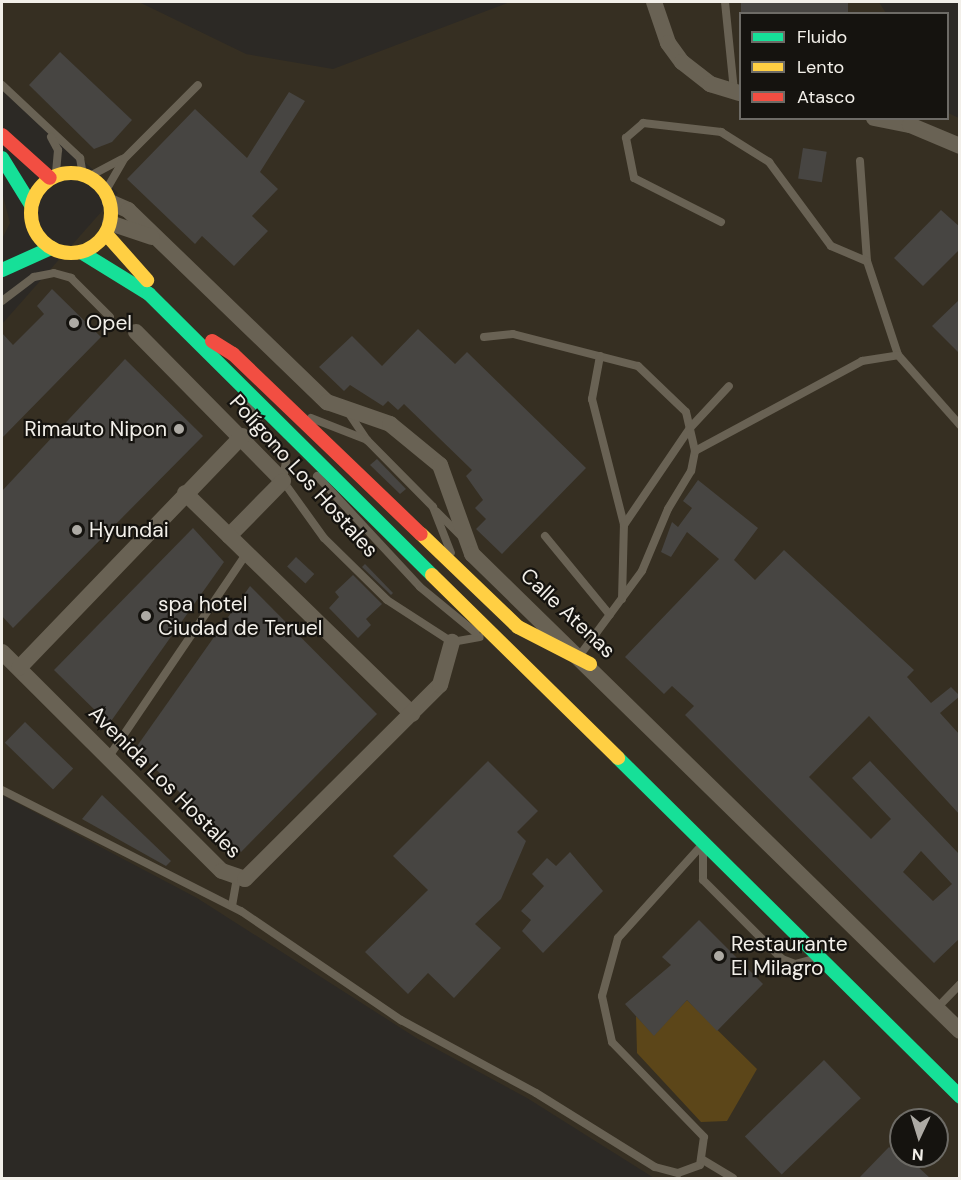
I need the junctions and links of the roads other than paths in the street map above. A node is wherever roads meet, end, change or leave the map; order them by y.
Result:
1 (654, 2) edge
2 (725, 2) edge
3 (2, 85) edge
4 (198, 85) dead end
5 (737, 92) edge
6 (884, 120) edge
7 (47, 131) junction
8 (2, 135) edge
9 (960, 146) edge
10 (2, 158) edge
11 (125, 158) junction
12 (860, 161) dead end
13 (86, 176) junction
14 (53, 177) junction
15 (107, 197) junction
16 (31, 206) junction
17 (721, 222) dead end
18 (32, 225) junction
19 (108, 228) junction
20 (159, 239) junction
21 (51, 248) junction
22 (81, 252) junction
23 (867, 261) junction
24 (2, 268) edge
25 (149, 294) junction
26 (2, 301) edge
27 (110, 317) dead end
28 (136, 332) dead end
29 (484, 337) dead end
30 (212, 341) junction
31 (898, 355) junction
32 (600, 356) junction
33 (729, 386) dead end
34 (292, 410) junction
35 (348, 412) junction
36 (960, 425) edge
37 (281, 427) junction
38 (690, 428) junction
39 (242, 436) junction
40 (367, 440) junction
41 (695, 451) junction
42 (283, 481) junction
43 (185, 493) junction
44 (433, 507) junction
45 (624, 525) junction
46 (228, 536) junction
47 (545, 536) dead end
48 (466, 542) junction
49 (247, 553) junction
50 (457, 568) junction
51 (472, 596) junction
52 (622, 599) junction
53 (610, 615) junction
54 (480, 637) junction
55 (452, 642) junction
56 (2, 652) edge
57 (585, 660) junction
58 (19, 668) junction
59 (412, 714) junction
60 (585, 726) junction
61 (108, 758) junction
62 (2, 790) edge
63 (704, 843) junction
64 (237, 879) junction
65 (232, 906) junction
66 (819, 958) junction
67 (960, 984) edge
68 (937, 1008) junction
69 (960, 1030) edge
70 (912, 1050) junction
71 (960, 1074) edge
72 (960, 1089) edge
73 (960, 1097) edge
74 (704, 1160) junction
75 (733, 1179) edge

1 - 5 street
2 - 5 lane
3 - 7 lane
4 - 11 lane
6 - 9 street
7 - 13 lane
7 - 14 lane
8 - 14 main road
10 - 16 main road
11 - 13 lane
11 - 15 lane
12 - 23 lane
13 - 14 main road
13 - 15 main road
14 - 16 main road
15 - 19 main road
15 - 20 street, Calle Atenas
16 - 18 main road
17 - 23 lane
18 - 21 main road
18 - 24 main road
19 - 20 street, Calle Atenas
19 - 22 main road
19 - 30 main road
20 - 35 street, Calle Atenas
21 - 22 main road
21 - 24 main road
22 - 25 main road
23 - 31 lane
25 - 37 main road
25 - 42 lane
26 - 27 lane
28 - 39 street, Polígono Los Hostales
29 - 32 lane
30 - 34 main road
30 - 51 main road
31 - 36 lane
31 - 41 lane
32 - 38 lane
32 - 45 lane
33 - 38 lane
34 - 40 lane
34 - 50 main road
35 - 40 lane
35 - 48 street, Calle Atenas
37 - 54 lane
37 - 60 main road
38 - 41 lane
38 - 45 lane
39 - 42 street, Polígono Los Hostales
39 - 43 street
40 - 44 lane
41 - 52 lane
42 - 46 street
42 - 55 lane, Polígono Los Hostales
43 - 46 street
43 - 58 street
44 - 48 lane
44 - 50 lane
45 - 52 lane
46 - 49 street
47 - 53 lane
48 - 57 street, Calle Atenas
49 - 59 street
49 - 61 lane
50 - 51 lane
50 - 57 main road
51 - 71 main road
52 - 53 lane
53 - 57 lane
54 - 55 lane
54 - 60 lane
55 - 59 street, Avenida Los Hostales
56 - 58 street, Avenida Los Hostales
57 - 68 street, Calle Atenas
58 - 61 street, Avenida Los Hostales
59 - 64 street, Avenida Los Hostales
60 - 63 main road
61 - 64 street, Avenida Los Hostales
62 - 65 lane
63 - 66 main road
63 - 66 lane
63 - 74 lane
64 - 65 lane
65 - 74 lane
66 - 70 main road
67 - 68 lane
68 - 69 street, Calle Atenas
70 - 72 main road
70 - 73 main road
74 - 75 lane

